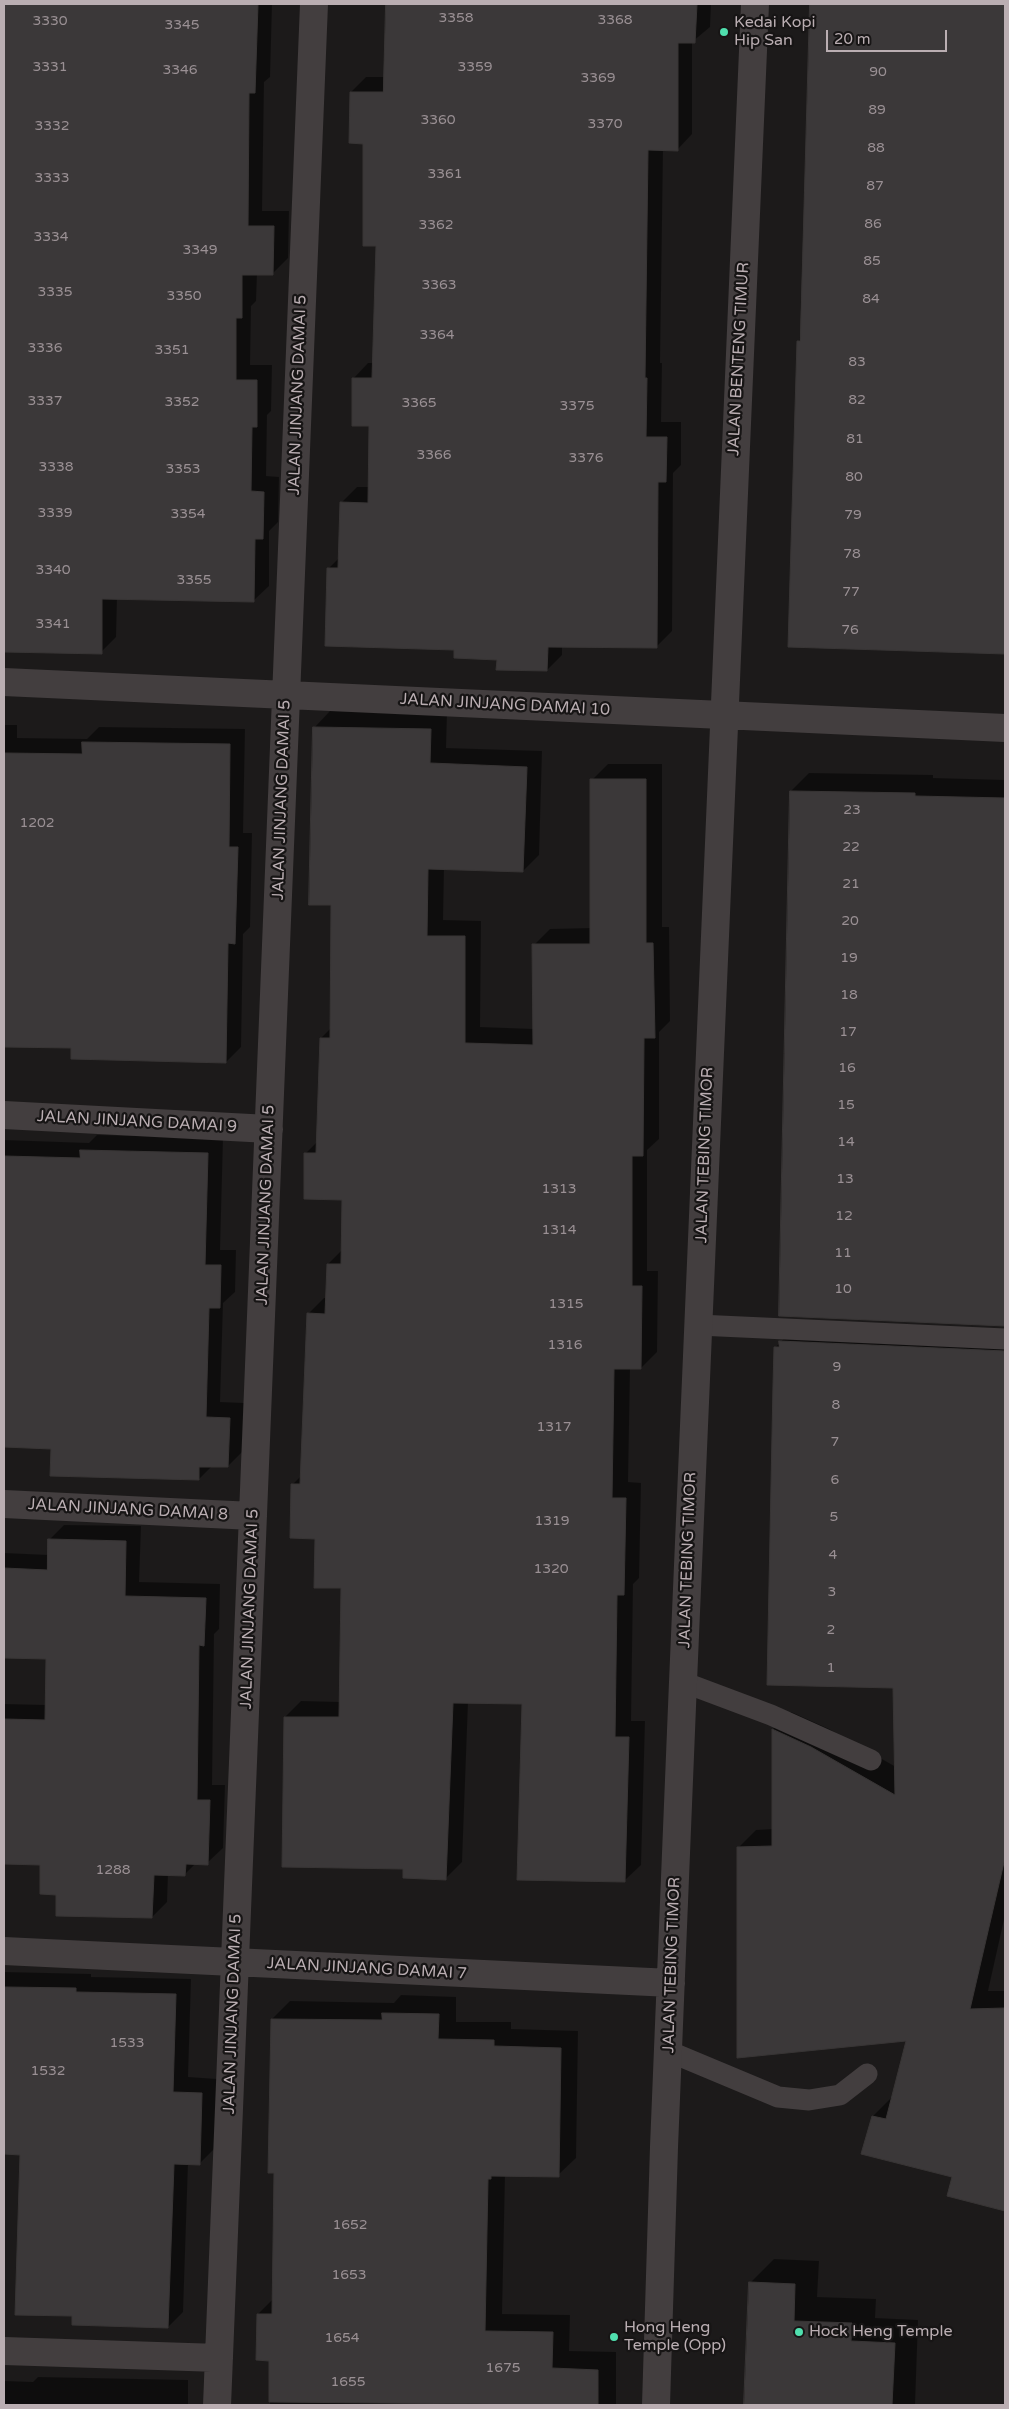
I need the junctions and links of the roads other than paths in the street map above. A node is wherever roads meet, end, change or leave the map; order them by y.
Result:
1 (314, 4) edge
2 (755, 4) edge
3 (4, 682) edge
4 (286, 695) junction
5 (723, 715) junction
6 (1005, 728) edge
7 (4, 1115) edge
8 (269, 1129) junction
9 (698, 1326) junction
10 (1005, 1339) edge
11 (4, 1504) edge
12 (253, 1516) junction
13 (683, 1682) junction
14 (871, 1760) dead end
15 (4, 1951) edge
16 (236, 1962) junction
17 (671, 1983) junction
18 (668, 2051) junction
19 (867, 2074) dead end
20 (4, 2351) edge
21 (219, 2358) junction
22 (218, 2405) edge
23 (656, 2405) edge

1 - 4 street, JALAN JINJANG DAMAI 5
2 - 5 street, JALAN BENTENG TIMUR
3 - 4 street, JALAN JINJANG DAMAI 10
4 - 5 street, JALAN JINJANG DAMAI 10
4 - 8 street, JALAN JINJANG DAMAI 5
5 - 6 street, JALAN JINJANG DAMAI 10
5 - 9 street, JALAN TEBING TIMOR
7 - 8 street, JALAN JINJANG DAMAI 9
8 - 12 street, JALAN JINJANG DAMAI 5
9 - 10 lane
9 - 13 street, JALAN TEBING TIMOR
11 - 12 street, JALAN JINJANG DAMAI 8
12 - 16 street, JALAN JINJANG DAMAI 5
13 - 14 lane
13 - 17 street, JALAN TEBING TIMOR
15 - 16 street, JALAN JINJANG DAMAI 7
16 - 17 street, JALAN JINJANG DAMAI 7
16 - 21 street, JALAN JINJANG DAMAI 5
17 - 18 street, JALAN TEBING TIMOR
18 - 19 lane
18 - 23 street, JALAN TEBING TIMOR
20 - 21 street
21 - 22 street, JALAN JINJANG DAMAI 5

